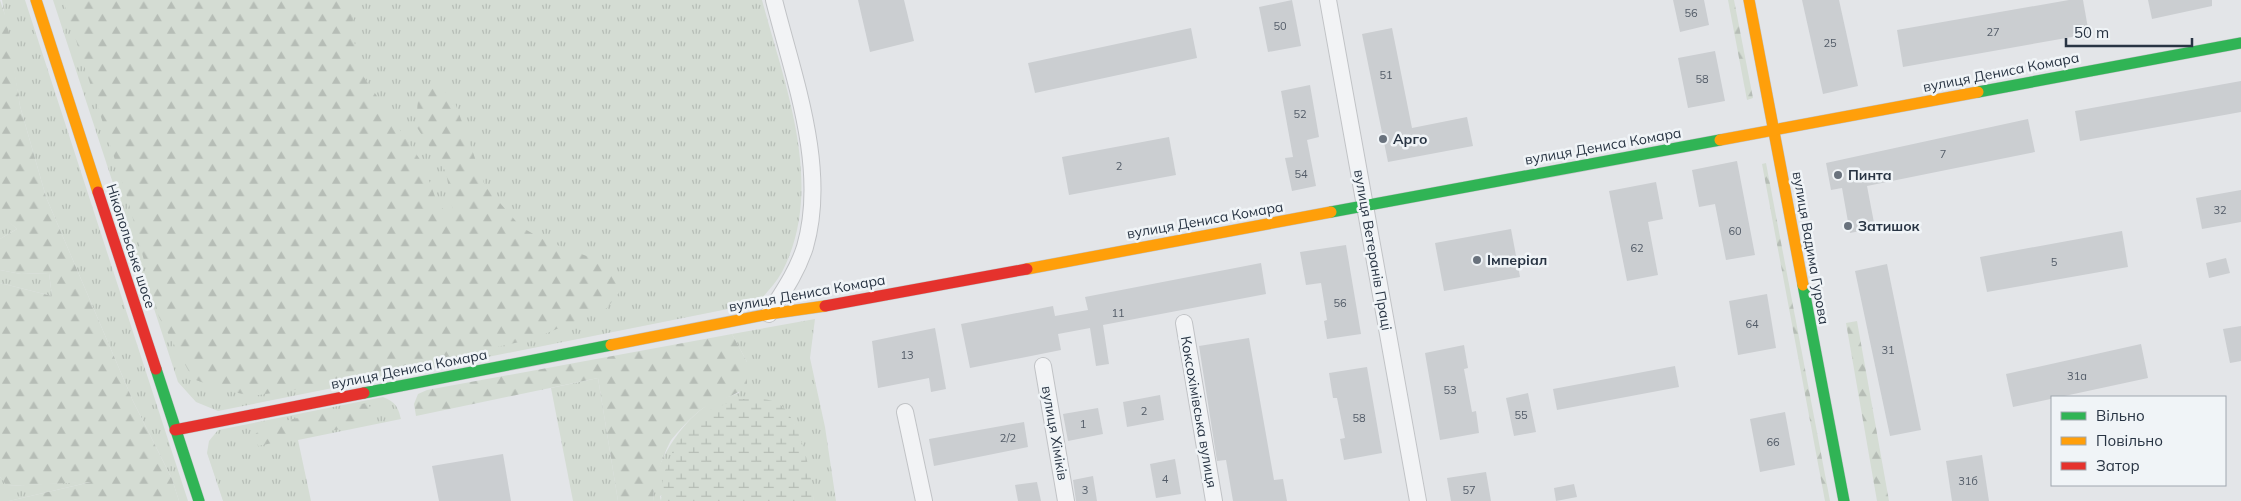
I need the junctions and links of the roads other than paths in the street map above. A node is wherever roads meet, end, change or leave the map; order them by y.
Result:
1 (36, 0) edge
2 (774, 0) edge
3 (1328, 0) edge
4 (1749, 0) edge
5 (2241, 43) edge
6 (1774, 130) junction
7 (1366, 205) junction
8 (769, 314) junction
9 (1184, 323) dead end
10 (1044, 366) dead end
11 (905, 412) dead end
12 (175, 430) junction
13 (199, 501) edge
14 (924, 501) edge
15 (1066, 501) edge
16 (1214, 501) edge
17 (1418, 501) edge
18 (1844, 501) edge

1 - 12 street, Нікопольське шосе
2 - 8 street
3 - 7 street, вулиця Ветеранів Праці
4 - 6 street, вулиця Вадима Гурова
5 - 6 street, вулиця Дениса Комара
6 - 7 street, вулиця Дениса Комара
6 - 18 street, вулиця Вадима Гурова
7 - 8 street, вулиця Дениса Комара
7 - 17 street, вулиця Ветеранів Праці
8 - 12 street, вулиця Дениса Комара
9 - 16 street, Коксохімівська вулиця
10 - 15 street, вулиця Хіміків
11 - 14 street
12 - 13 street, Нікопольське шосе

